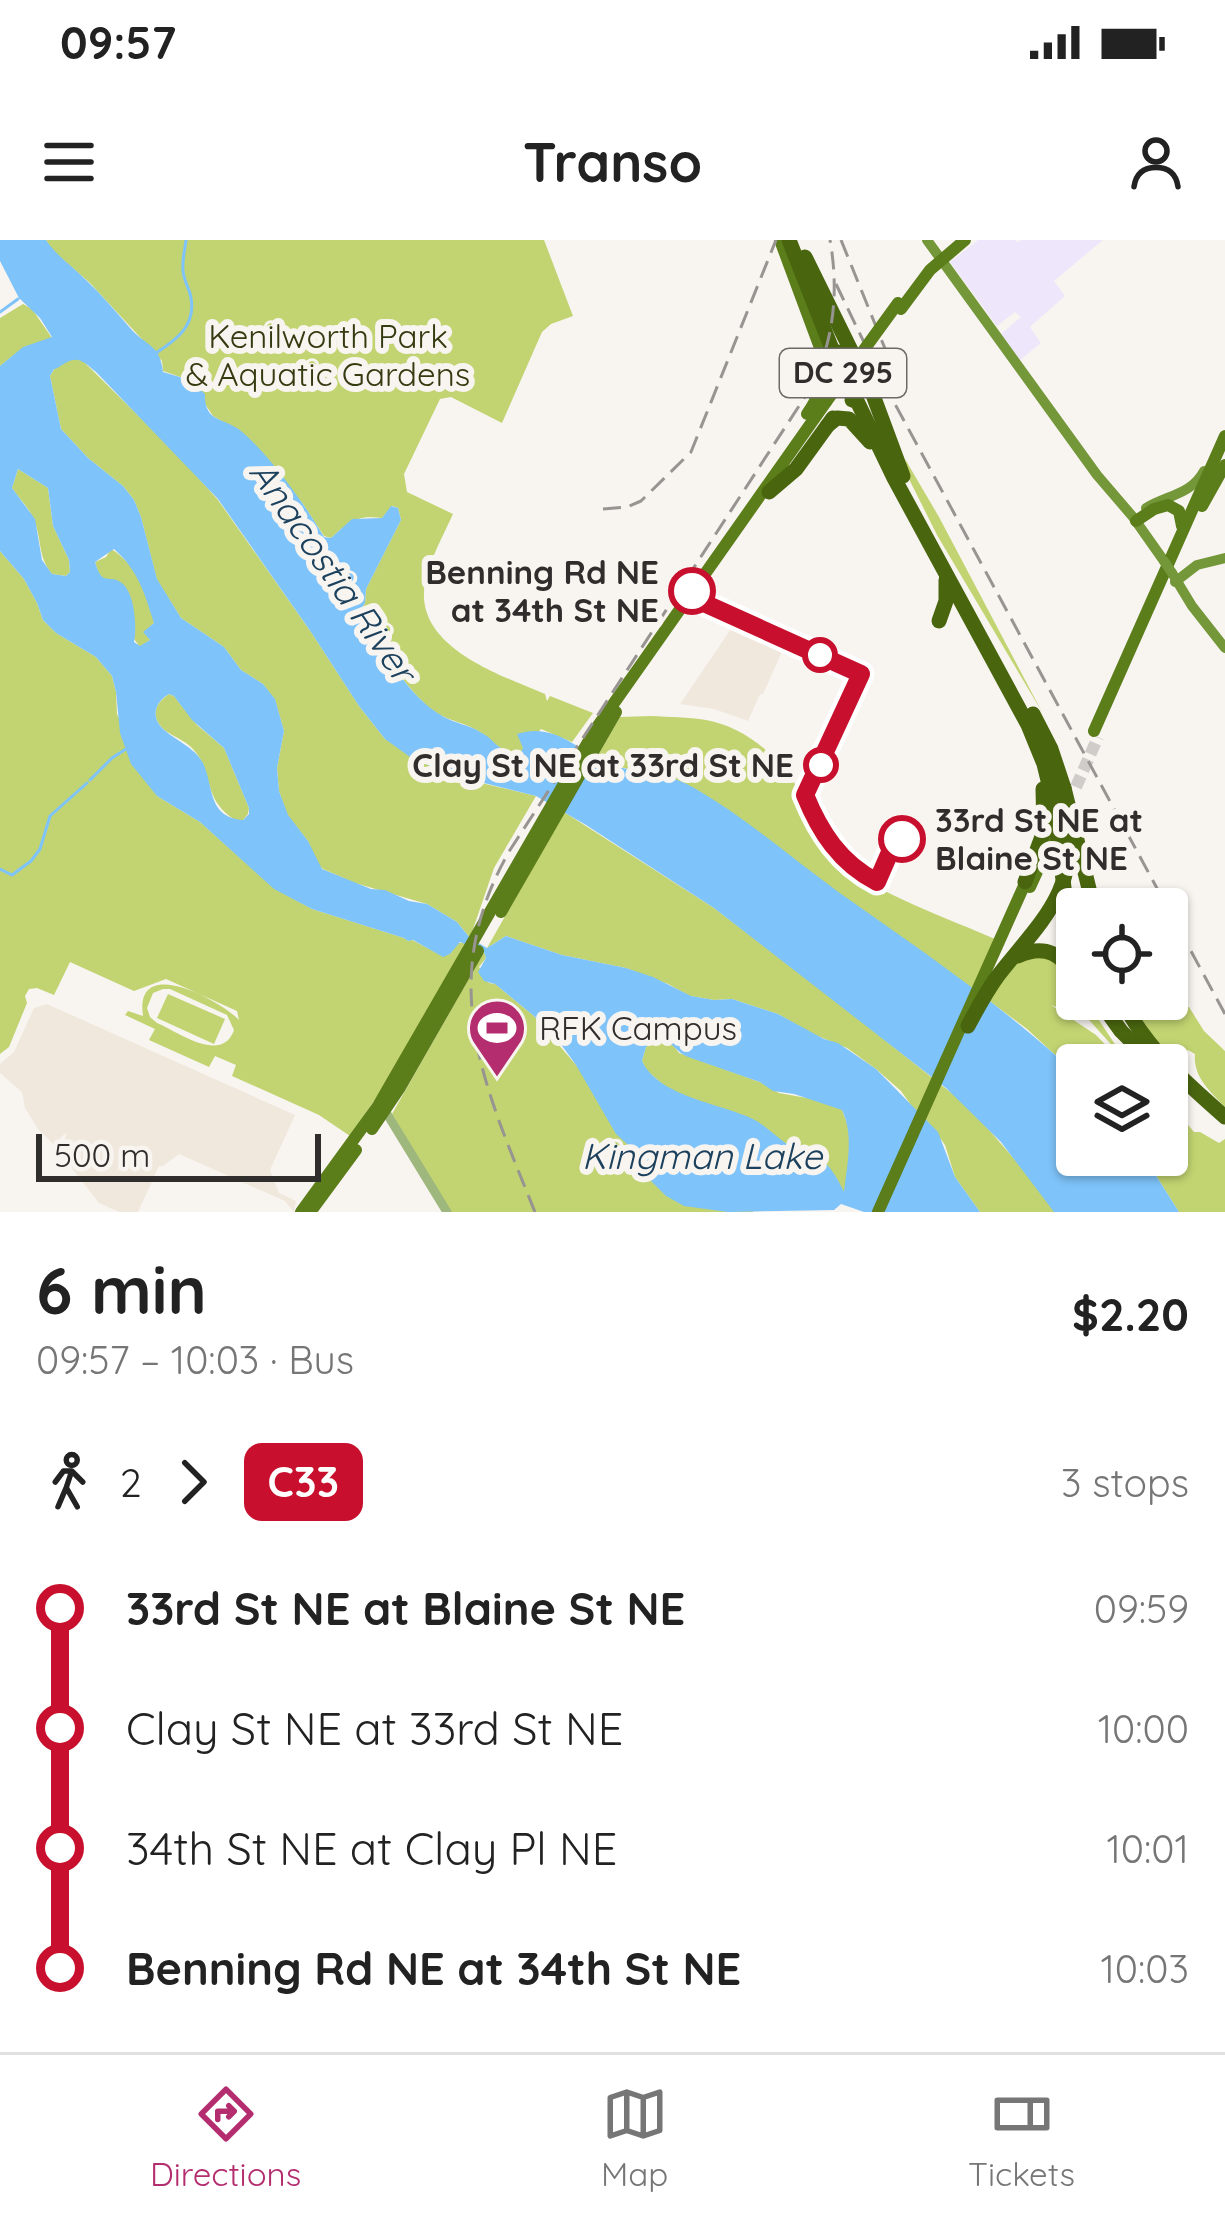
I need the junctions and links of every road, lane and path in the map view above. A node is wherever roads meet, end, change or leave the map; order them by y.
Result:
1 (927, 240) edge
2 (964, 240) edge
3 (789, 242) edge
4 (938, 257) junction
5 (838, 357) junction
6 (823, 384) joint
7 (1225, 424) edge
8 (827, 426) junction
9 (1225, 436) edge
10 (892, 447) junction
11 (1225, 451) edge
12 (1224, 468) edge
13 (765, 492) junction
14 (907, 502) junction
15 (1196, 516) junction
16 (1131, 521) junction
17 (935, 555) junction
18 (1225, 558) edge
19 (1170, 572) junction
20 (938, 622) dead end
21 (1223, 647) edge
22 (989, 653) junction
23 (1066, 797) junction
24 (1025, 882) junction
25 (1068, 888) edge
26 (1089, 888) edge
27 (1014, 915) junction
28 (1056, 955) edge
29 (1011, 961) junction
30 (1112, 1020) edge
31 (968, 1026) junction
32 (1134, 1044) edge
33 (1188, 1089) edge
34 (1188, 1092) edge
35 (382, 1108) junction
36 (1225, 1118) edge
37 (1225, 1128) edge
38 (301, 1212) edge
39 (311, 1212) edge
40 (447, 1212) edge
41 (882, 1212) edge

1 - 4 main road
2 - 4 main road
3 - 5 highway
3 - 10 highway, DC 295
3 - 14 highway, DC 295
4 - 13 main road, bridge
4 - 16 main road
5 - 6 highway
5 - 8 highway
5 - 10 highway
6 - 13 main road
7 - 16 main road
8 - 13 highway
8 - 14 highway
9 - 19 main road
10 - 23 highway, DC 295
11 - 15 main road
12 - 15 main road
13 - 35 main road
14 - 17 highway, DC 295
15 - 19 main road
16 - 19 main road
16 - 19 main road
17 - 20 highway
17 - 22 highway, DC 295
18 - 19 main road
19 - 21 main road
22 - 23 highway, DC 295
22 - 24 highway
23 - 24 main road
23 - 25 highway, DC 295, bridge
23 - 26 highway, DC 295
23 - 27 main road
23 - 29 highway
24 - 27 main road
27 - 31 main road
27 - 41 main road
28 - 29 highway
29 - 31 highway
30 - 32 highway
31 - 41 main road
33 - 36 highway
34 - 37 highway
35 - 38 main road
35 - 39 main road
35 - 40 street

